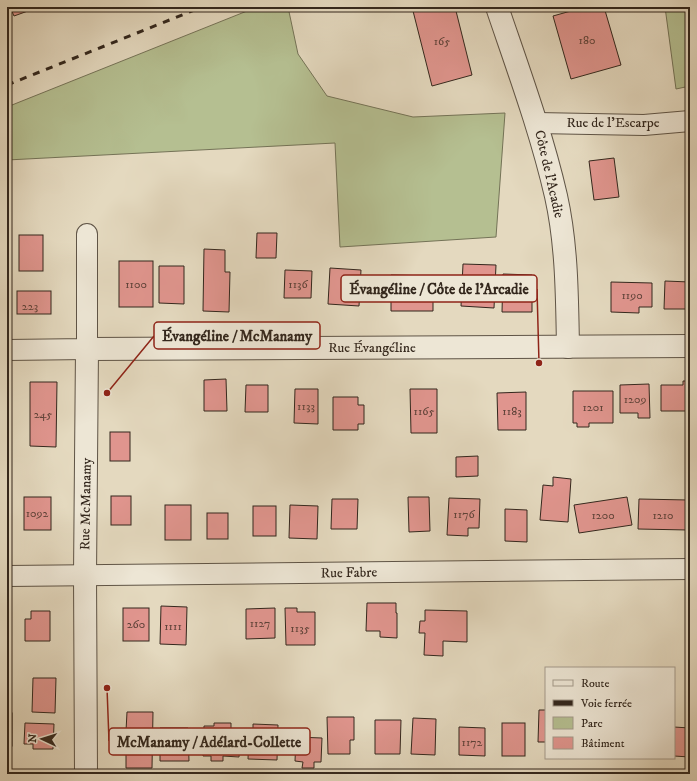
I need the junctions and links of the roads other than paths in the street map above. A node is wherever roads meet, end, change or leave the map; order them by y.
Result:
1 (497, 7) edge
2 (690, 121) edge
3 (537, 123) junction
4 (87, 234) dead end
5 (690, 346) edge
6 (568, 347) junction
7 (87, 349) junction
8 (7, 350) edge
9 (690, 569) edge
10 (85, 575) junction
11 (7, 576) edge
12 (86, 774) edge

1 - 3 street, Côte de l'Acadie
2 - 3 street, Rue de l'Escarpe
3 - 6 street, Côte de l'Acadie
4 - 7 street, Rue McManamy
5 - 6 street, Rue Évangéline
6 - 7 street, Rue Évangéline
7 - 8 street, Rue Évangéline
7 - 10 street, Rue McManamy
9 - 10 street, Rue Fabre
10 - 11 street, Rue Fabre
10 - 12 street, Rue McManamy

